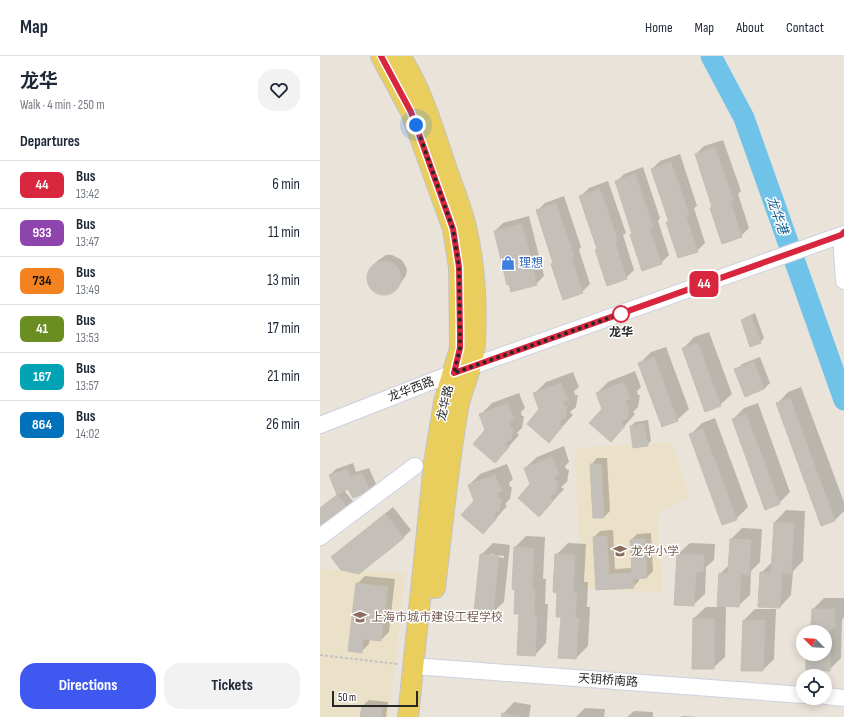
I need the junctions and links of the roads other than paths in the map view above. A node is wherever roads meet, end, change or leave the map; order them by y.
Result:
1 (381, 56) edge
2 (400, 56) edge
3 (843, 234) edge
4 (844, 281) edge
5 (462, 370) junction
6 (320, 425) edge
7 (415, 466) dead end
8 (320, 537) edge
9 (420, 666) junction
10 (796, 694) edge
11 (832, 697) edge
12 (844, 698) edge
13 (408, 717) edge
14 (421, 717) edge

1 - 5 main road, 龙华路
2 - 5 main road, 龙华路
3 - 4 street
3 - 5 street, 龙华西路
5 - 6 street, 龙华西路
5 - 9 main road, 龙华路
7 - 8 street
9 - 10 street, 天钥桥南路
9 - 13 main road, 龙华路
9 - 14 main road, 龙华路
11 - 12 street

